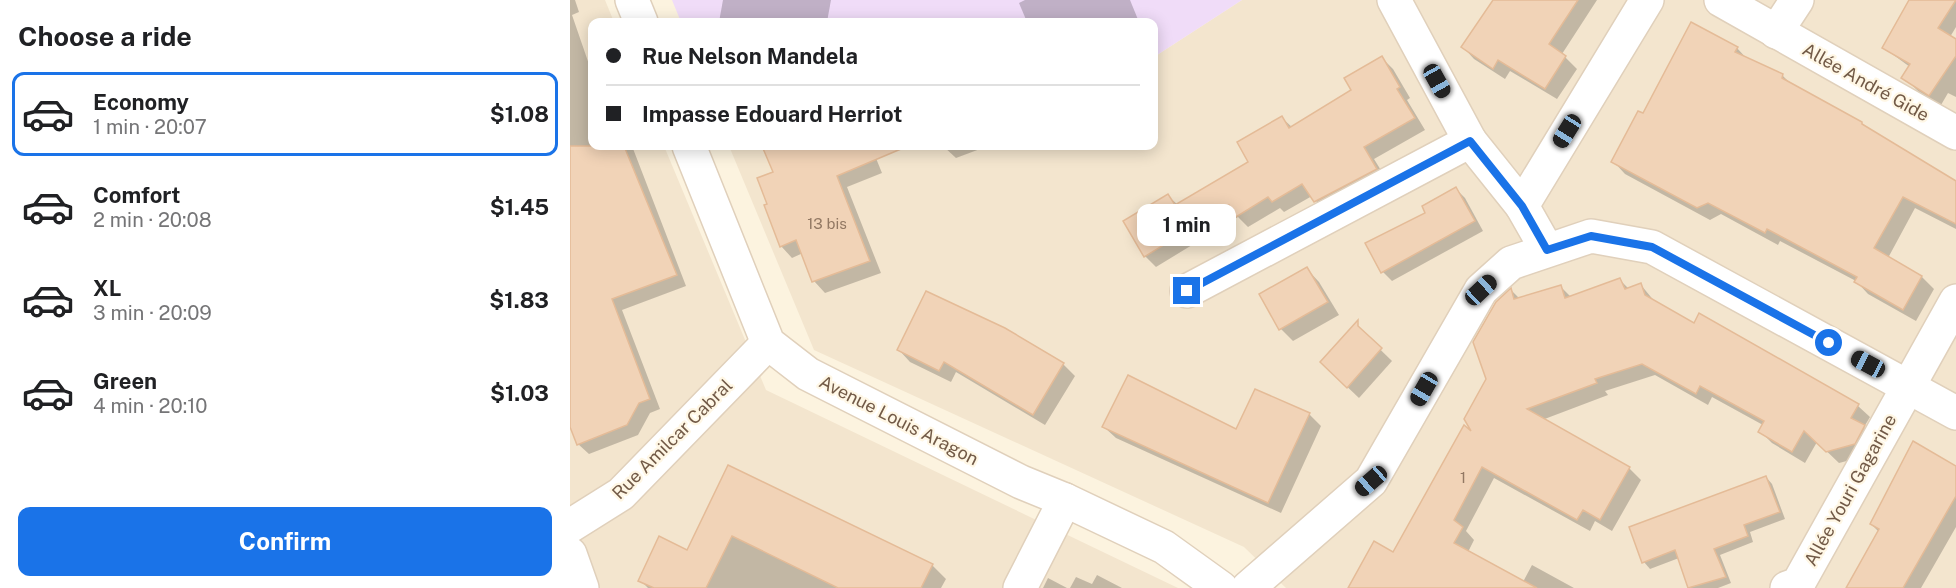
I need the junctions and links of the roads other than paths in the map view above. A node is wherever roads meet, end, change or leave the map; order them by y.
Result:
1 (632, 0) edge
2 (1394, 0) edge
3 (1647, 0) edge
4 (1721, 0) edge
5 (1797, 0) edge
6 (639, 18) edge
7 (1776, 32) junction
8 (1956, 132) edge
9 (1470, 141) junction
10 (691, 150) edge
11 (1522, 206) junction
12 (1547, 250) junction
13 (1187, 291) dead end
14 (1956, 301) edge
15 (768, 343) junction
16 (1908, 386) junction
17 (1956, 413) edge
18 (1065, 500) junction
19 (570, 526) edge
20 (570, 554) edge
21 (582, 588) edge
22 (1020, 588) edge
23 (1221, 588) edge
24 (1248, 588) edge
25 (1787, 588) edge

1 - 6 street
2 - 9 street
3 - 11 street
4 - 7 street, Allée André Gide
5 - 7 street
7 - 8 street, Allée André Gide
9 - 11 street
9 - 13 street
10 - 15 street
11 - 12 street
12 - 16 street
12 - 24 street
14 - 16 street, Allée Youri Gagarine
15 - 18 street, Avenue Louis Aragon
15 - 19 street, Rue Amilcar Cabral
16 - 17 street
16 - 25 street, Allée Youri Gagarine
18 - 22 street
18 - 23 street, Avenue Louis Aragon
20 - 21 street

